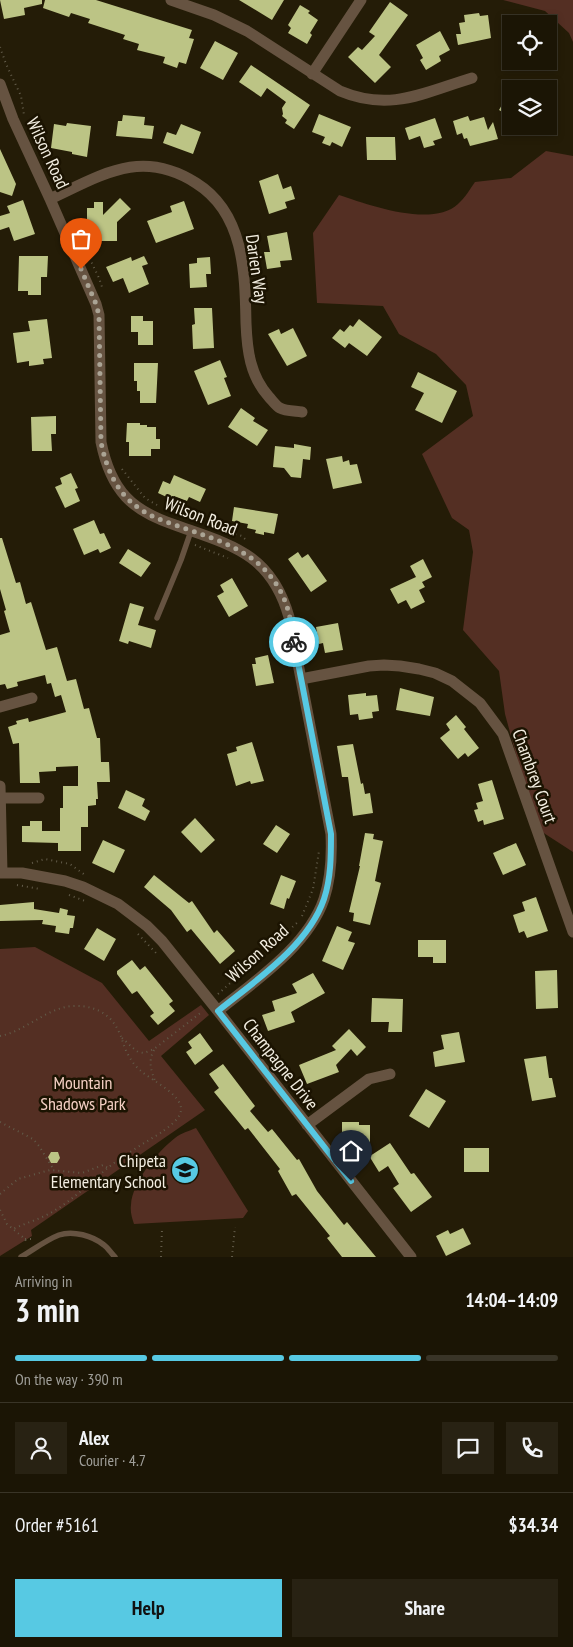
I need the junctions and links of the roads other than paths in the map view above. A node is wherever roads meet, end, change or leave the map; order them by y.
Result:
1 (172, 0) edge
2 (362, 0) edge
3 (312, 74) junction
4 (472, 78) dead end
5 (0, 84) edge
6 (50, 199) junction
7 (302, 412) dead end
8 (191, 531) junction
9 (157, 618) dead end
10 (301, 679) junction
11 (32, 698) dead end
12 (0, 707) edge
13 (0, 786) edge
14 (0, 798) edge
15 (39, 798) dead end
16 (1, 873) edge
17 (573, 932) edge
18 (217, 1008) junction
19 (390, 1074) dead end
20 (307, 1125) junction
21 (21, 1257) edge
22 (114, 1257) edge
23 (411, 1257) edge

1 - 3 street
2 - 3 street
3 - 4 street
5 - 6 street, Wilson Road
6 - 7 street, Darien Way
6 - 8 street, Wilson Road
8 - 9 lane
8 - 10 street, Wilson Road
10 - 17 street, Chambrey Court
10 - 18 street, Wilson Road
11 - 12 street
13 - 14 street
14 - 15 street
14 - 16 street
16 - 18 street, Champagne Drive
18 - 20 street, Champagne Drive
19 - 20 street
20 - 23 street, Champagne Drive
21 - 22 lane

